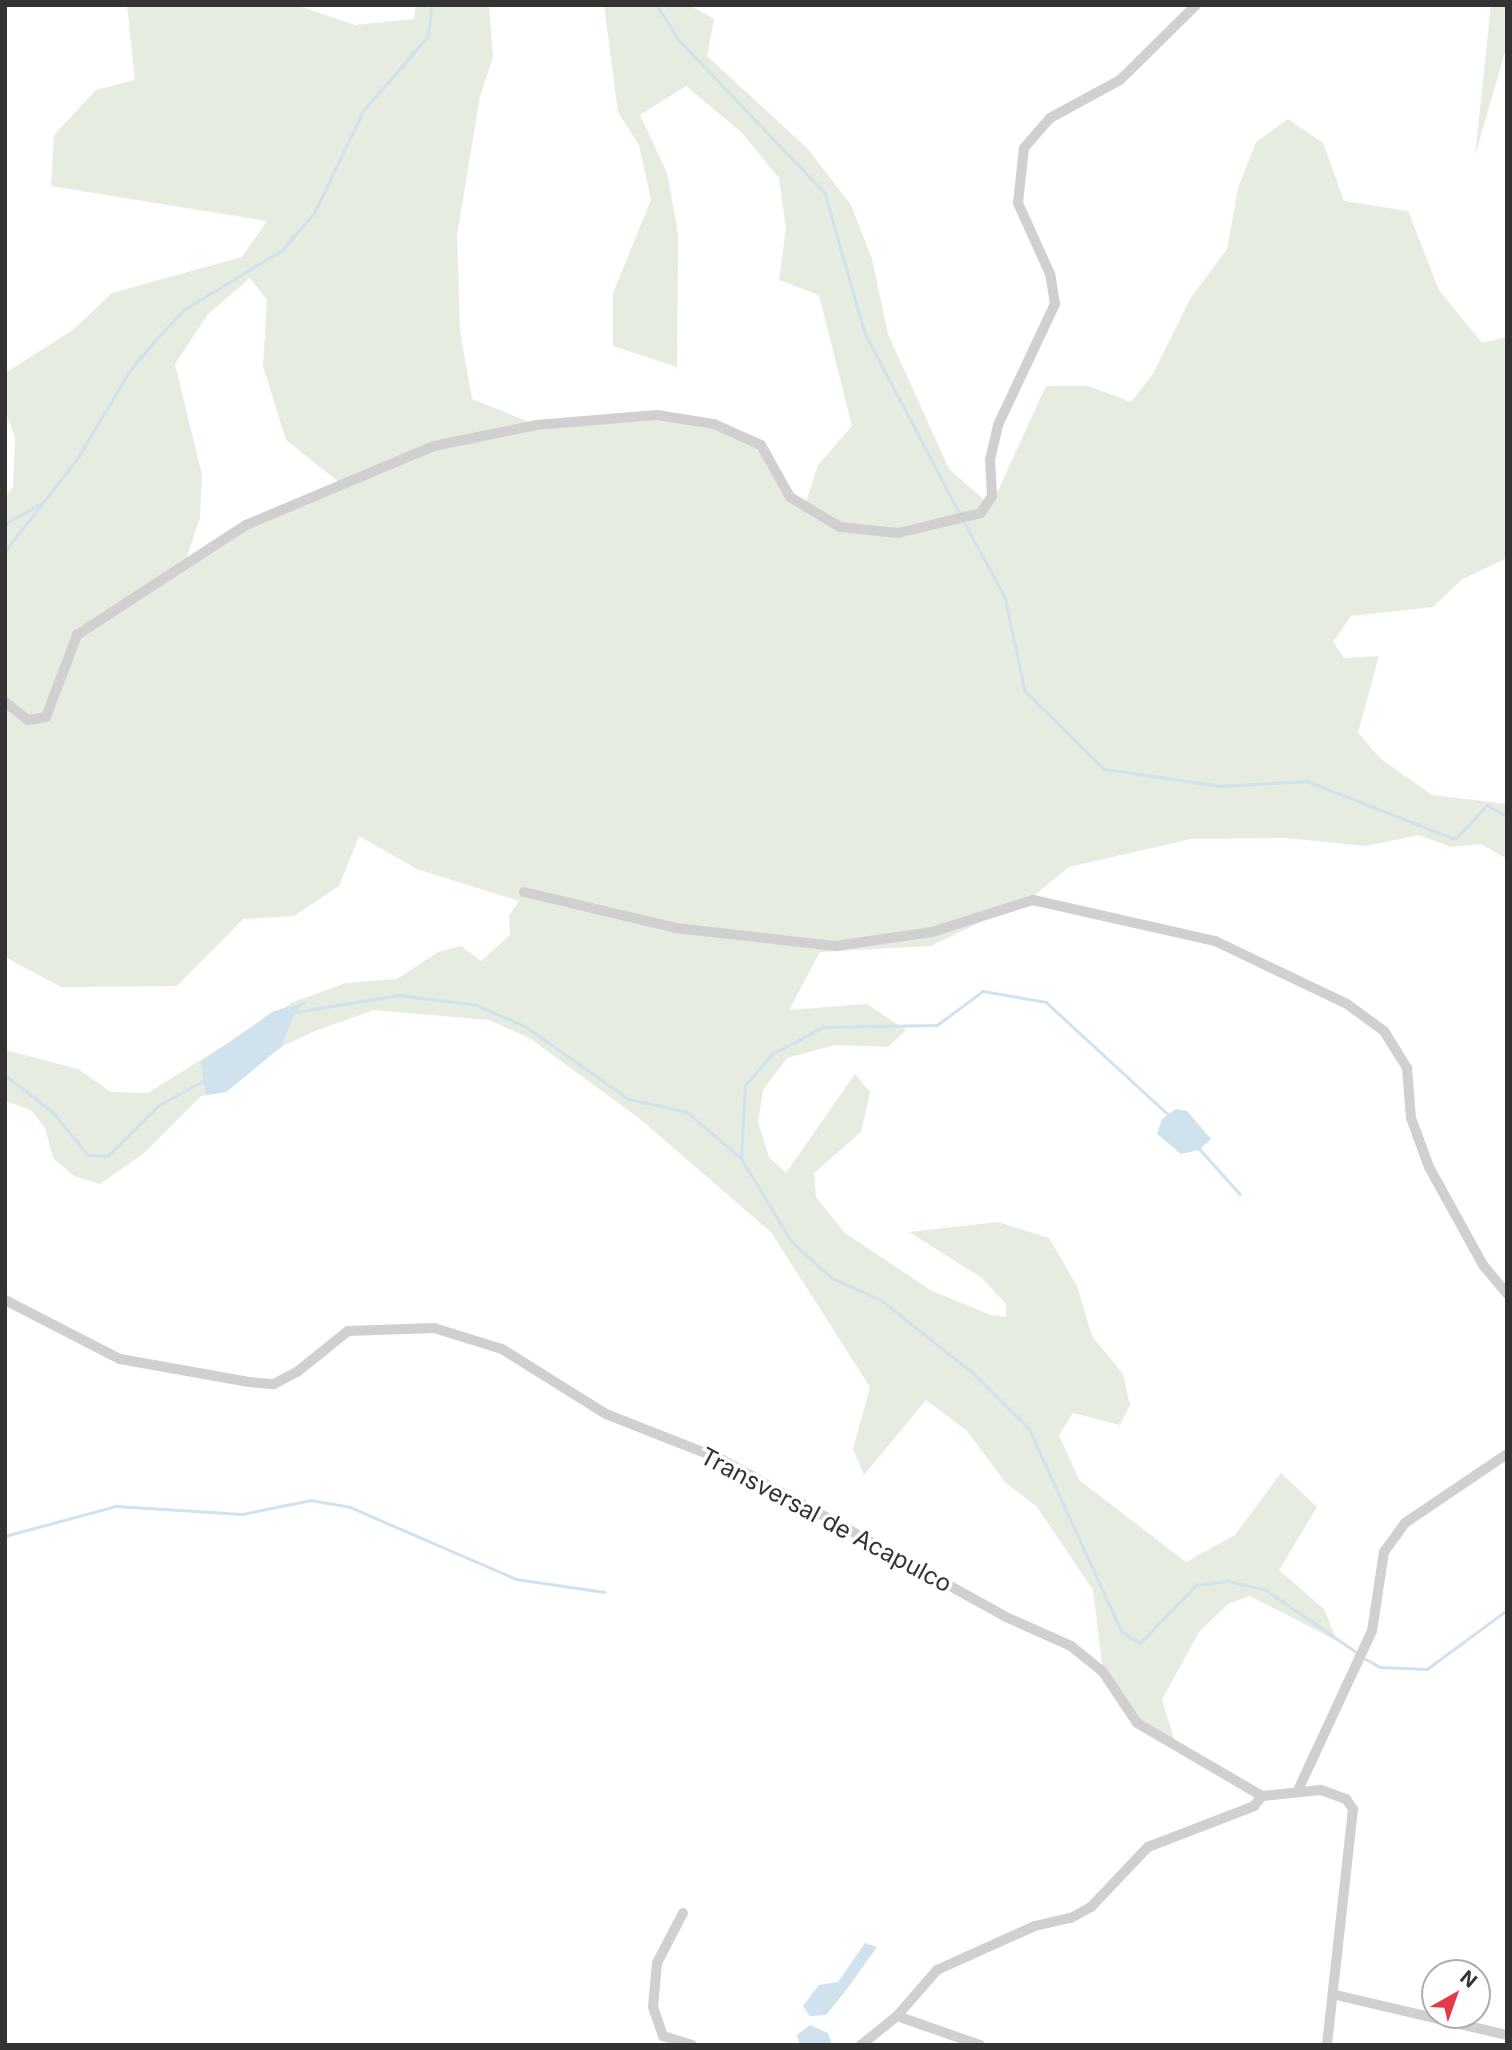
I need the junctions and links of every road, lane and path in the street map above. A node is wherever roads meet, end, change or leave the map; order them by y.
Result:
1 (1196, 5) edge
2 (5, 702) edge
3 (524, 892) dead end
4 (1507, 1294) edge
5 (5, 1300) edge
6 (1507, 1454) edge
7 (1299, 1788) junction
8 (1262, 1796) junction
9 (683, 1913) dead end
10 (1336, 1995) junction
11 (897, 2016) junction
12 (1507, 2035) edge
13 (692, 2045) edge
14 (861, 2045) edge
15 (980, 2045) edge
16 (1327, 2045) edge

1 - 2 street
3 - 4 street
5 - 8 street, Transversal de Acapulco
6 - 7 street
7 - 8 street
7 - 10 street
8 - 11 street
9 - 13 street
10 - 12 street
10 - 16 street
11 - 14 street
11 - 15 street

